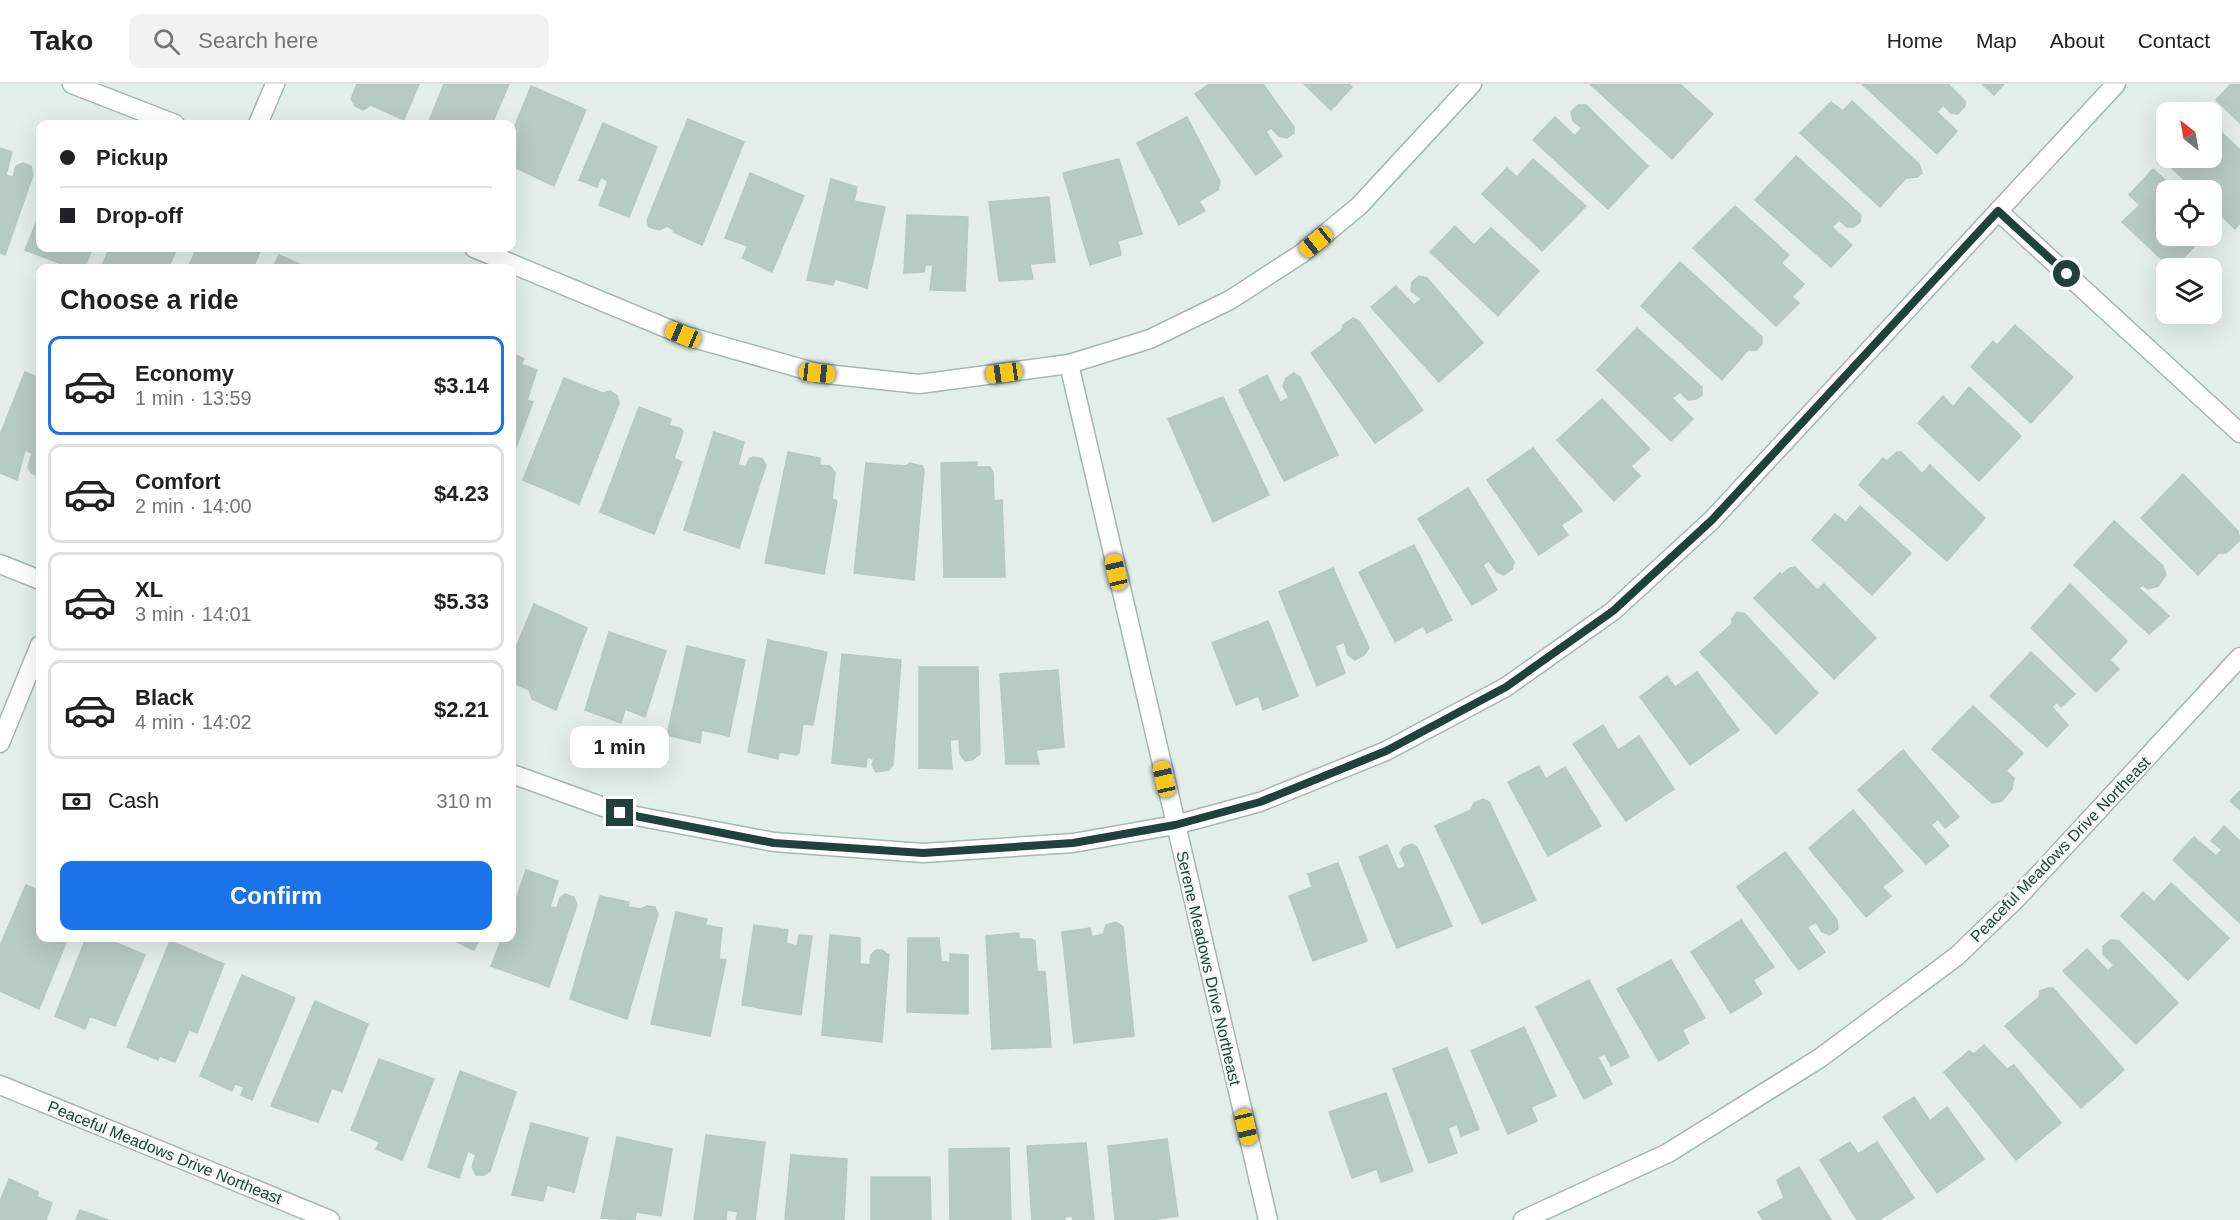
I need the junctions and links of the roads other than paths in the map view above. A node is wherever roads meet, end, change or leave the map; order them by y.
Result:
1 (72, 84) edge
2 (275, 84) edge
3 (1472, 84) edge
4 (2116, 84) edge
5 (165, 120) edge
6 (260, 120) edge
7 (1998, 211) junction
8 (484, 252) edge
9 (512, 264) edge
10 (516, 265) edge
11 (1069, 364) junction
12 (2240, 433) edge
13 (0, 564) edge
14 (36, 578) edge
15 (36, 655) edge
16 (2240, 657) edge
17 (0, 743) edge
18 (516, 775) edge
19 (1175, 825) junction
20 (0, 1085) edge
21 (330, 1220) edge
22 (1268, 1220) edge
23 (1523, 1220) edge

1 - 5 street
2 - 6 street
3 - 11 street
4 - 7 street
7 - 12 street
7 - 19 street
8 - 9 street
10 - 11 street
11 - 19 street, Serene Meadows Drive Northeast
13 - 14 street
15 - 17 street
16 - 23 street, Peaceful Meadows Drive Northeast
18 - 19 street
19 - 22 street, Serene Meadows Drive Northeast
20 - 21 street, Peaceful Meadows Drive Northeast

